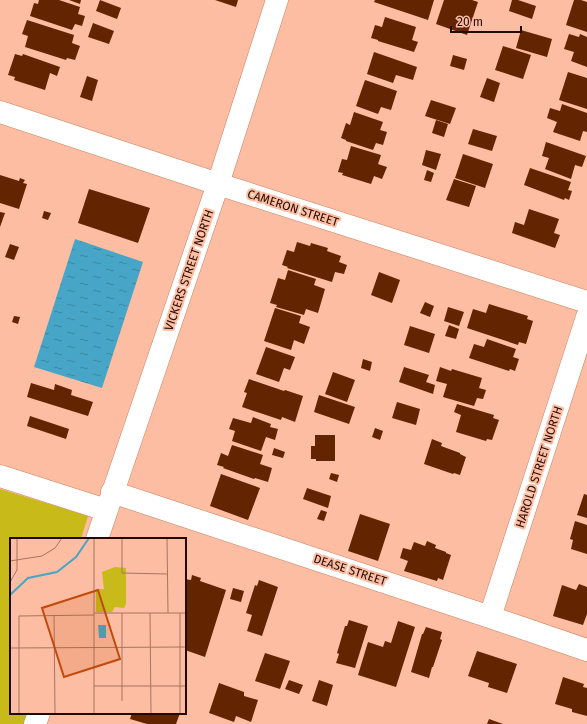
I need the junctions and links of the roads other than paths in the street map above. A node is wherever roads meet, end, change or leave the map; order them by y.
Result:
1 (277, 0) edge
2 (0, 112) edge
3 (218, 184) junction
4 (587, 302) edge
5 (587, 317) edge
6 (0, 476) edge
7 (109, 501) junction
8 (97, 538) edge
9 (490, 617) junction
10 (587, 650) edge
11 (39, 714) edge
12 (35, 724) edge

1 - 3 street, VICKERS STREET NORTH
2 - 3 street, CAMERON STREET
3 - 4 street, CAMERON STREET
3 - 7 street, VICKERS STREET NORTH
5 - 9 street, HAROLD STREET NORTH
6 - 7 street, DEASE STREET
7 - 8 street, VICKERS STREET NORTH
7 - 9 street, DEASE STREET
9 - 10 street, DEASE STREET
11 - 12 street

